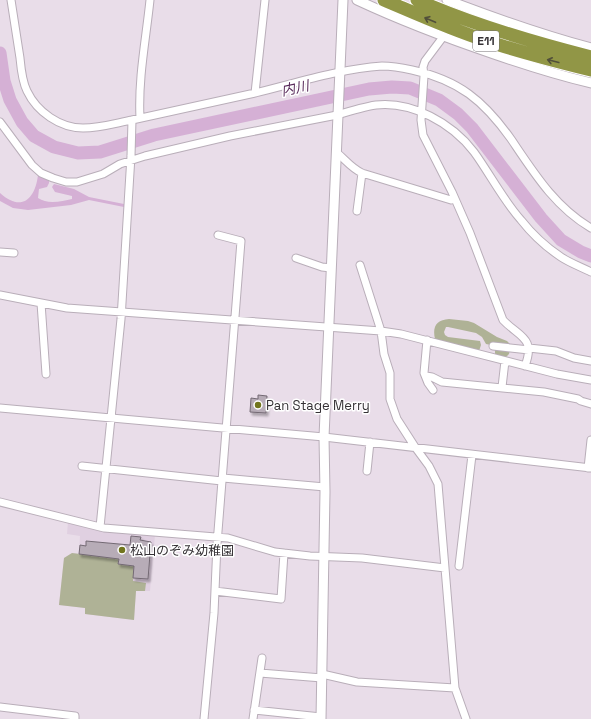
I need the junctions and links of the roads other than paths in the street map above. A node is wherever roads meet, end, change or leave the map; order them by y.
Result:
1 (11, 0) edge
2 (150, 0) edge
3 (265, 0) edge
4 (343, 0) edge
5 (357, 0) edge
6 (384, 0) edge
7 (417, 0) edge
8 (447, 0) edge
9 (443, 37) junction
10 (591, 48) edge
11 (591, 57) edge
12 (591, 70) edge
13 (424, 74) junction
14 (339, 75) junction
15 (591, 83) edge
16 (255, 93) junction
17 (421, 111) junction
18 (337, 113) junction
19 (140, 118) junction
20 (0, 122) edge
21 (132, 122) junction
22 (336, 152) junction
23 (131, 158) junction
24 (362, 173) junction
25 (455, 199) junction
26 (357, 211) dead end
27 (591, 228) edge
28 (218, 235) dead end
29 (0, 252) edge
30 (14, 253) dead end
31 (296, 258) dead end
32 (360, 265) dead end
33 (331, 268) junction
34 (591, 272) edge
35 (0, 296) edge
36 (41, 304) junction
37 (121, 311) junction
38 (234, 320) junction
39 (328, 326) junction
40 (381, 331) junction
41 (427, 340) junction
42 (493, 346) dead end
43 (529, 349) junction
44 (505, 361) junction
45 (591, 361) edge
46 (525, 366) junction
47 (46, 374) dead end
48 (426, 376) junction
49 (591, 380) edge
50 (502, 387) junction
51 (433, 390) dead end
52 (591, 404) edge
53 (0, 408) edge
54 (111, 418) junction
55 (227, 428) junction
56 (324, 437) junction
57 (591, 440) edge
58 (370, 442) junction
59 (415, 447) junction
60 (472, 454) junction
61 (82, 466) dead end
62 (589, 468) edge
63 (106, 469) junction
64 (367, 471) dead end
65 (223, 480) junction
66 (325, 488) junction
67 (0, 502) edge
68 (100, 527) junction
69 (218, 537) junction
70 (284, 553) junction
71 (325, 556) junction
72 (459, 566) dead end
73 (445, 568) junction
74 (215, 591) junction
75 (262, 658) dead end
76 (260, 673) junction
77 (322, 676) junction
78 (455, 688) junction
79 (0, 707) edge
80 (254, 710) junction
81 (295, 716) edge
82 (321, 718) edge
83 (75, 719) edge
84 (204, 719) edge
85 (208, 719) edge
86 (253, 719) edge
87 (466, 719) edge

1 - 21 street
2 - 19 street
3 - 16 street
4 - 14 street
5 - 9 street
12 -> 6 highway, E11
7 - 11 highway, E11
8 - 10 street
9 - 13 street
9 - 15 street
13 - 14 street
13 - 17 street
13 - 27 street
14 - 16 street
14 - 18 street
16 - 19 street
17 - 18 street
17 - 25 street
17 - 34 street
18 - 22 street
18 - 23 street
19 - 21 street
20 - 23 street
21 - 23 street
22 - 24 street
22 - 33 street
23 - 37 street
24 - 25 street
24 - 26 street
25 - 43 street
28 - 38 street
29 - 30 street
31 - 33 street
32 - 40 street
33 - 39 street
35 - 36 street
36 - 37 street
36 - 47 street
37 - 38 street
37 - 54 street
38 - 39 street
38 - 55 street
39 - 40 street
39 - 56 street
40 - 41 street
40 - 59 street
41 - 44 street
41 - 48 street
42 - 43 street
43 - 45 street
43 - 46 street
44 - 46 street
44 - 50 street
46 - 49 street
48 - 50 street
48 - 51 street
50 - 52 street
53 - 54 street
54 - 55 street
54 - 63 street
55 - 56 street
55 - 65 street
56 - 58 street
56 - 66 street
57 - 62 street
58 - 59 street
58 - 64 street
59 - 60 street
59 - 73 street
60 - 62 street
60 - 72 street
61 - 63 street
63 - 65 street
63 - 68 street
65 - 66 street
65 - 69 street
66 - 71 street
67 - 68 street
68 - 69 street
69 - 70 street
69 - 74 street
70 - 71 street
70 - 74 street
71 - 73 street
71 - 77 street
73 - 78 street
74 - 84 street
75 - 76 street
76 - 77 street
76 - 80 street
77 - 78 street
77 - 82 street
78 - 87 street
79 - 83 street
80 - 81 street
80 - 86 street
81 - 82 street
84 - 85 street

